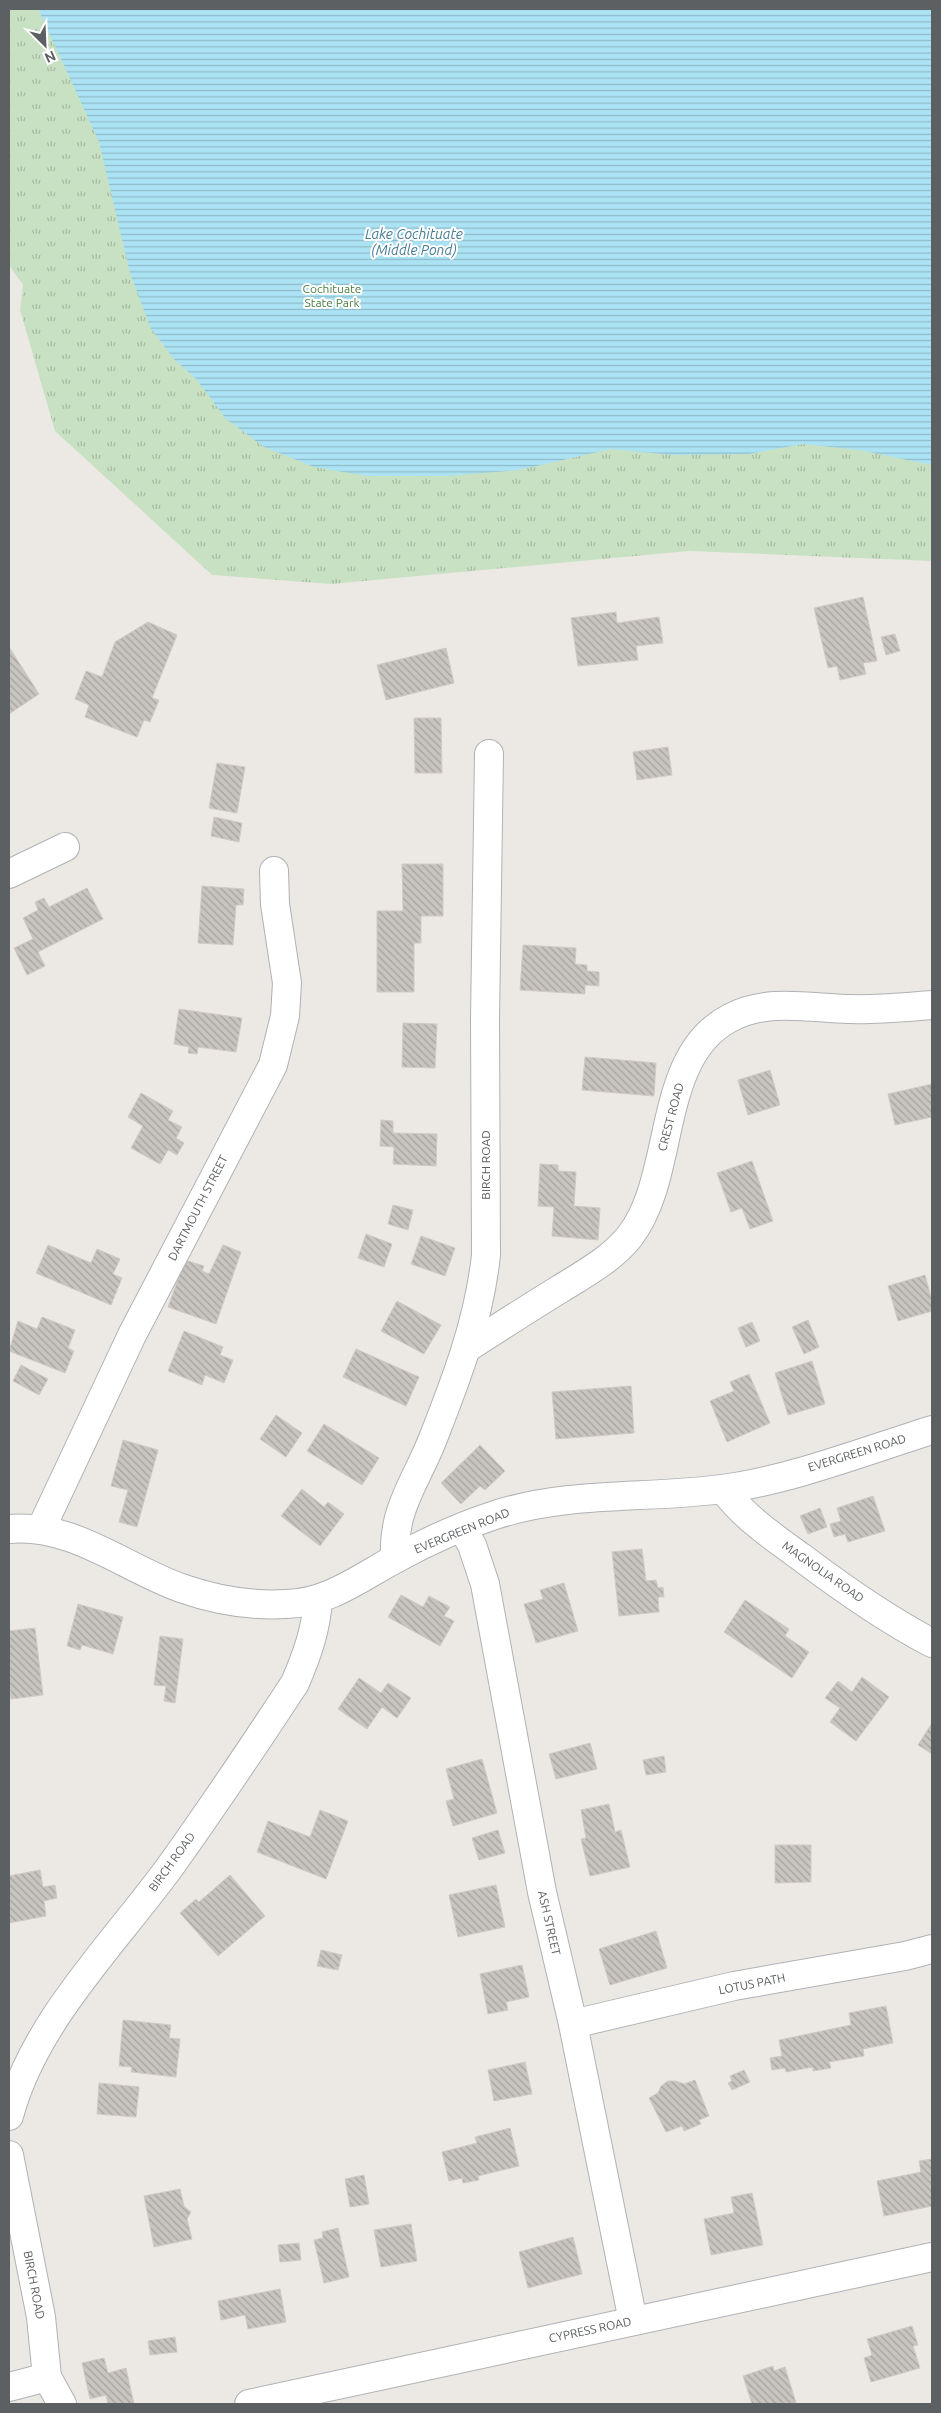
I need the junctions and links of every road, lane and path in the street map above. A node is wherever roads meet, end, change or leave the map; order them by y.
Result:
1 (489, 754) dead end
2 (65, 847) dead end
3 (274, 871) dead end
4 (9, 874) edge
5 (932, 1005) edge
6 (467, 1348) junction
7 (932, 1430) edge
8 (724, 1489) junction
9 (462, 1528) junction
10 (9, 1529) edge
11 (41, 1529) junction
12 (395, 1559) junction
13 (318, 1600) junction
14 (932, 1643) edge
15 (932, 1949) edge
16 (574, 2024) junction
17 (9, 2116) edge
18 (9, 2155) edge
19 (932, 2257) edge
20 (633, 2321) junction
21 (47, 2377) junction
22 (9, 2387) edge
23 (62, 2404) edge
24 (249, 2404) edge

1 - 6 street, BIRCH ROAD
2 - 4 street
3 - 11 street, DARTMOUTH STREET
5 - 6 street, CREST ROAD
6 - 12 street, BIRCH ROAD
7 - 8 street, EVERGREEN ROAD
8 - 9 street, EVERGREEN ROAD
8 - 14 street, MAGNOLIA ROAD
9 - 12 street, EVERGREEN ROAD
9 - 16 street, ASH STREET
10 - 11 street, EVERGREEN ROAD
11 - 13 street, EVERGREEN ROAD
12 - 13 street, EVERGREEN ROAD
13 - 17 street, BIRCH ROAD
15 - 16 street, LOTUS PATH
16 - 20 street, ASH STREET
18 - 21 street, BIRCH ROAD
19 - 20 street, CYPRESS ROAD
20 - 24 street, CYPRESS ROAD
21 - 22 street
21 - 23 street

